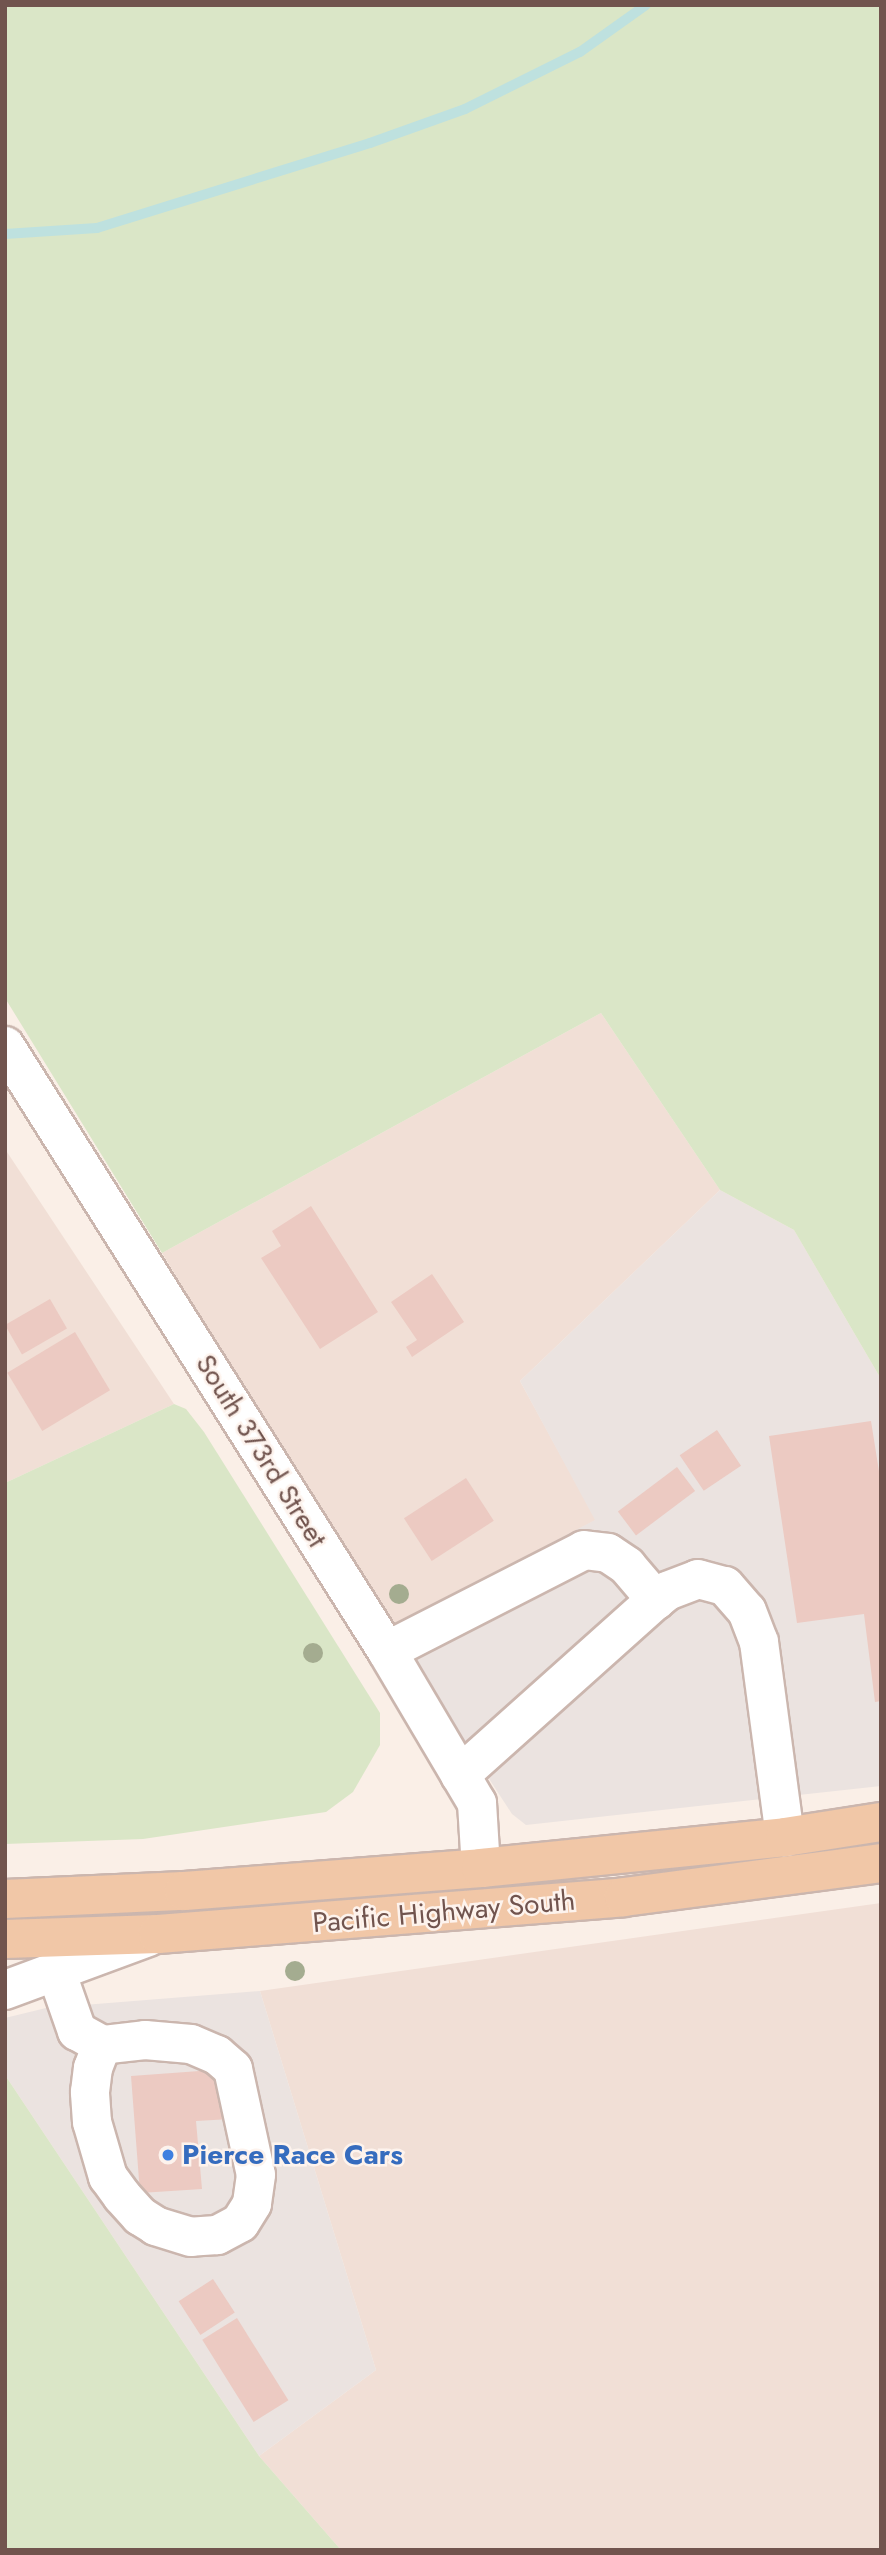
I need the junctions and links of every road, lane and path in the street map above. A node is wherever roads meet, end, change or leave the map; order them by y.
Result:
1 (5, 1046) edge
2 (656, 1600) junction
3 (387, 1651) junction
4 (460, 1775) junction
5 (881, 1822) edge
6 (785, 1837) junction
7 (881, 1863) edge
8 (481, 1868) junction
9 (5, 1899) edge
10 (158, 1934) junction
11 (5, 1939) edge
12 (57, 1971) junction
13 (5, 1990) edge
14 (102, 2045) junction

1 - 3 street, South 373rd Street
2 - 3 street
2 - 4 street
2 - 6 street
3 - 4 street, South 373rd Street
4 - 8 street, South 373rd Street
5 - 6 main road, Pacific Highway South
6 - 8 main road, Pacific Highway South
7 - 10 main road, Pacific Highway South
8 - 9 main road, Pacific Highway South
10 - 11 main road, Pacific Highway South
10 - 12 street
12 - 13 street
12 - 14 street
14 - 14 street

